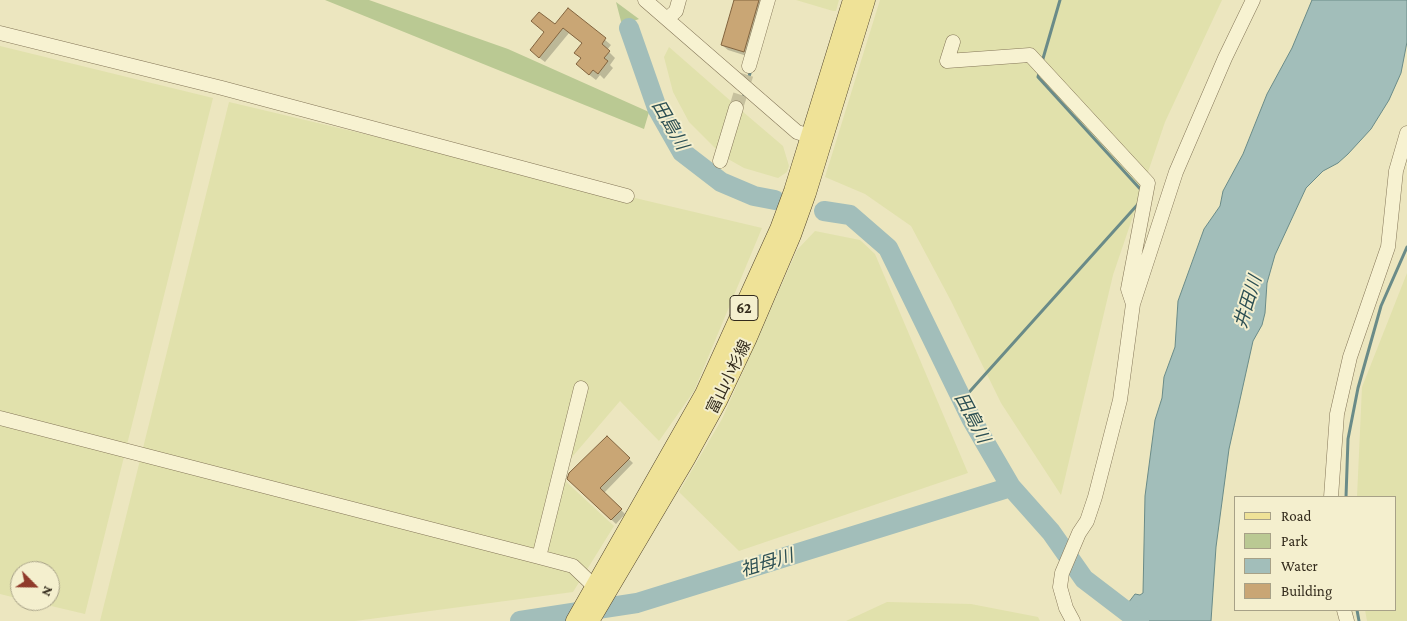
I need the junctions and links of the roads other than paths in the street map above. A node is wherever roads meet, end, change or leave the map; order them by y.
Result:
1 (645, 0) edge
2 (679, 0) edge
3 (768, 0) edge
4 (852, 0) edge
5 (866, 0) edge
6 (1253, 0) edge
7 (667, 19) junction
8 (0, 33) edge
9 (953, 42) dead end
10 (749, 66) tunnel mouth
11 (736, 108) tunnel mouth
12 (1407, 133) edge
13 (817, 138) junction
14 (720, 161) dead end
15 (627, 196) dead end
16 (1133, 304) junction
17 (581, 388) dead end
18 (0, 418) edge
19 (1331, 496) edge
20 (539, 556) junction
21 (597, 592) junction
22 (585, 621) edge
23 (1072, 621) edge

1 - 7 street
2 - 7 street
3 - 10 street
4 - 13 main road, 富山小杉線 / 62
5 - 13 main road, 富山小杉線 / 62
6 - 16 street
7 - 13 street
8 - 15 street
9 - 16 street
11 - 14 street
12 - 19 street
13 - 21 main road, 富山小杉線 / 62
16 - 23 street
17 - 20 street
18 - 20 street
20 - 21 street
21 - 22 main road, 富山小杉線 / 62

